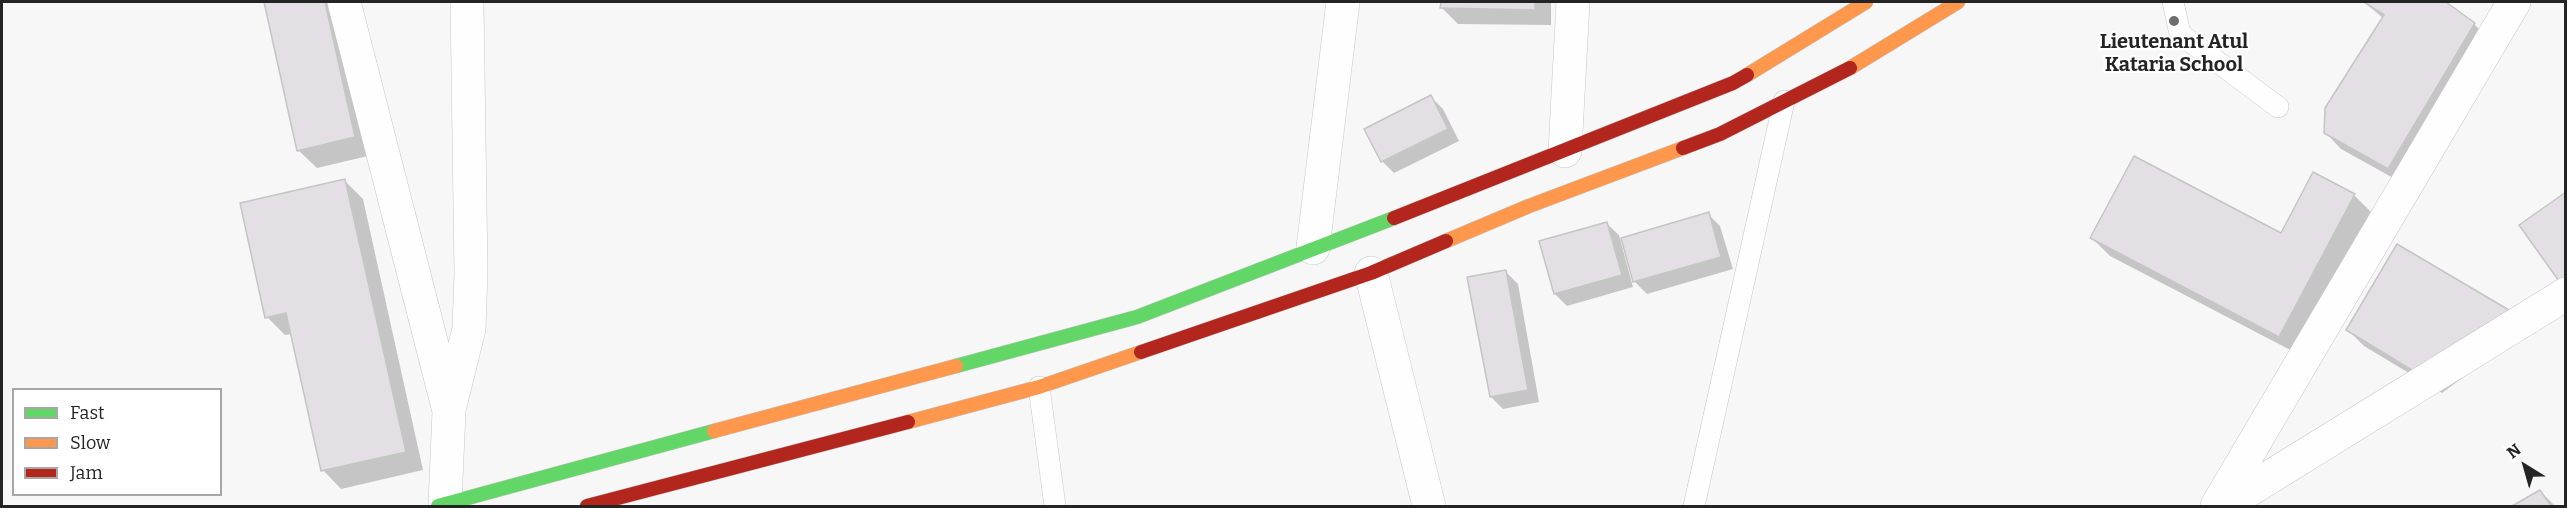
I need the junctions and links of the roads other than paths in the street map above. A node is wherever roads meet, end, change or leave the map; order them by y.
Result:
1 (344, 2) edge
2 (467, 2) edge
3 (1343, 2) edge
4 (1573, 2) edge
5 (1866, 2) edge
6 (1958, 2) edge
7 (2173, 2) edge
8 (2514, 2) edge
9 (1784, 101) junction
10 (2278, 107) dead end
11 (1565, 151) junction
12 (1313, 248) junction
13 (1371, 273) junction
14 (2565, 294) edge
15 (1039, 387) junction
16 (449, 411) junction
17 (441, 506) edge
18 (587, 507) edge
19 (1055, 507) edge
20 (1430, 507) edge
21 (1694, 507) edge
22 (2217, 507) edge
23 (2223, 507) edge

1 - 16 street
2 - 16 street
3 - 12 street
4 - 11 street
5 - 11 main road
6 - 9 main road
7 - 10 lane
8 - 22 street
9 - 13 main road
9 - 21 lane
11 - 12 main road
12 - 17 main road
13 - 15 main road
13 - 20 street
14 - 23 street
15 - 18 main road
15 - 19 lane
16 - 17 street

